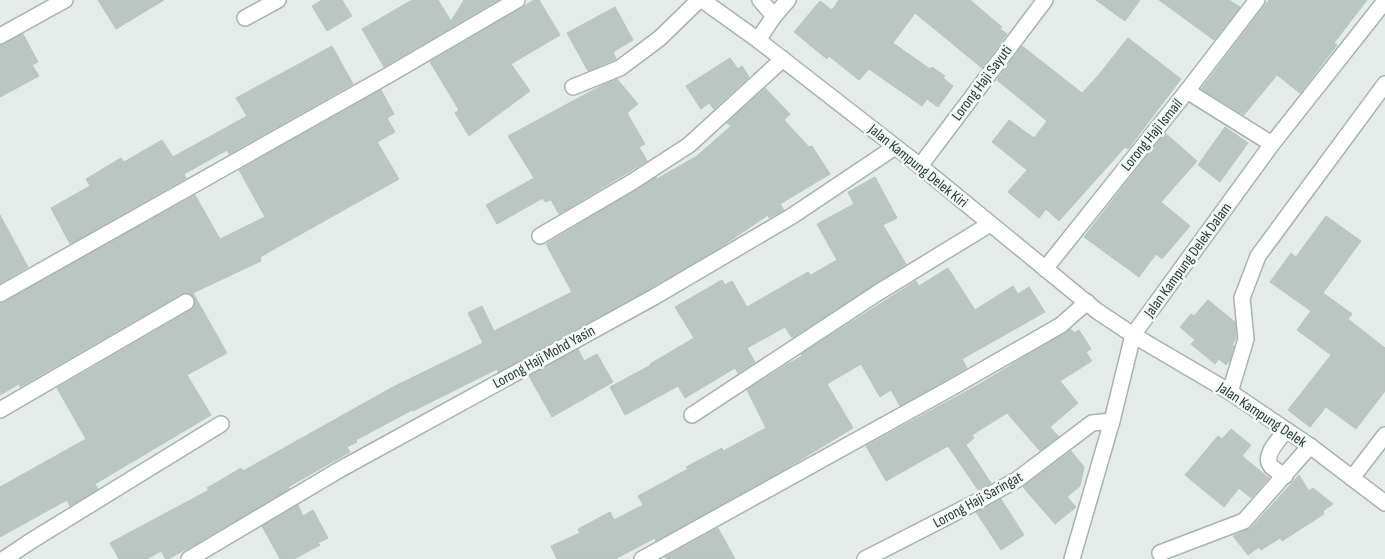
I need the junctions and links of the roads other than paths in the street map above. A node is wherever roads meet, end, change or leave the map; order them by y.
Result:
1 (65, 0) edge
2 (278, 0) edge
3 (517, 0) edge
4 (700, 0) edge
5 (760, 0) edge
6 (788, 0) edge
7 (1045, 0) edge
8 (1257, 0) edge
9 (1385, 1) edge
10 (774, 16) junction
11 (245, 18) dead end
12 (0, 36) edge
13 (758, 40) junction
14 (783, 59) junction
15 (1385, 84) edge
16 (573, 87) dead end
17 (1187, 91) junction
18 (1272, 144) junction
19 (895, 147) junction
20 (920, 166) junction
21 (990, 224) junction
22 (540, 236) dead end
23 (1045, 269) junction
24 (0, 294) edge
25 (186, 302) dead end
26 (1087, 302) junction
27 (1133, 335) junction
28 (1230, 392) junction
29 (0, 410) edge
30 (692, 414) dead end
31 (1112, 421) junction
32 (221, 424) dead end
33 (1286, 430) junction
34 (1385, 435) edge
35 (1310, 446) junction
36 (1285, 476) junction
37 (1352, 478) junction
38 (1385, 503) edge
39 (1160, 553) dead end
40 (4, 559) edge
41 (189, 559) edge
42 (642, 559) edge
43 (865, 559) edge
44 (1072, 559) edge

1 - 12 street
2 - 11 street
3 - 24 street
4 - 13 street, Jalan Kampung Delek Kiri
4 - 16 street
5 - 10 street
6 - 10 street
7 - 20 street, Lorong Haji Sayuti
8 - 17 street, Lorong Haji Ismail
9 - 18 street, Jalan Kampung Delek Dalam
10 - 13 street
13 - 14 street, Jalan Kampung Delek Kiri
14 - 19 street, Jalan Kampung Delek Kiri
14 - 22 street
15 - 28 street
17 - 18 street
17 - 23 street, Lorong Haji Ismail
18 - 27 street, Jalan Kampung Delek Dalam
19 - 20 street, Jalan Kampung Delek Kiri
19 - 41 street, Lorong Haji Mohd Yasin
20 - 21 street, Jalan Kampung Delek Kiri
21 - 23 street, Jalan Kampung Delek Kiri
21 - 30 street
23 - 26 street, Jalan Kampung Delek Kiri
25 - 29 street
26 - 27 street, Jalan Kampung Delek Kiri
26 - 42 street
27 - 28 street, Jalan Kampung Delek
27 - 31 street, Jalan Kampung Delek Dalam
28 - 33 street, Jalan Kampung Delek
31 - 43 street, Lorong Haji Saringat
31 - 44 street, Jalan Kampung Delek Dalam
32 - 40 street
33 - 35 street, Jalan Kampung Delek
33 - 36 street
34 - 37 street
35 - 36 street
35 - 37 street, Jalan Kampung Delek
36 - 39 street
37 - 38 street, Jalan Kampung Delek

